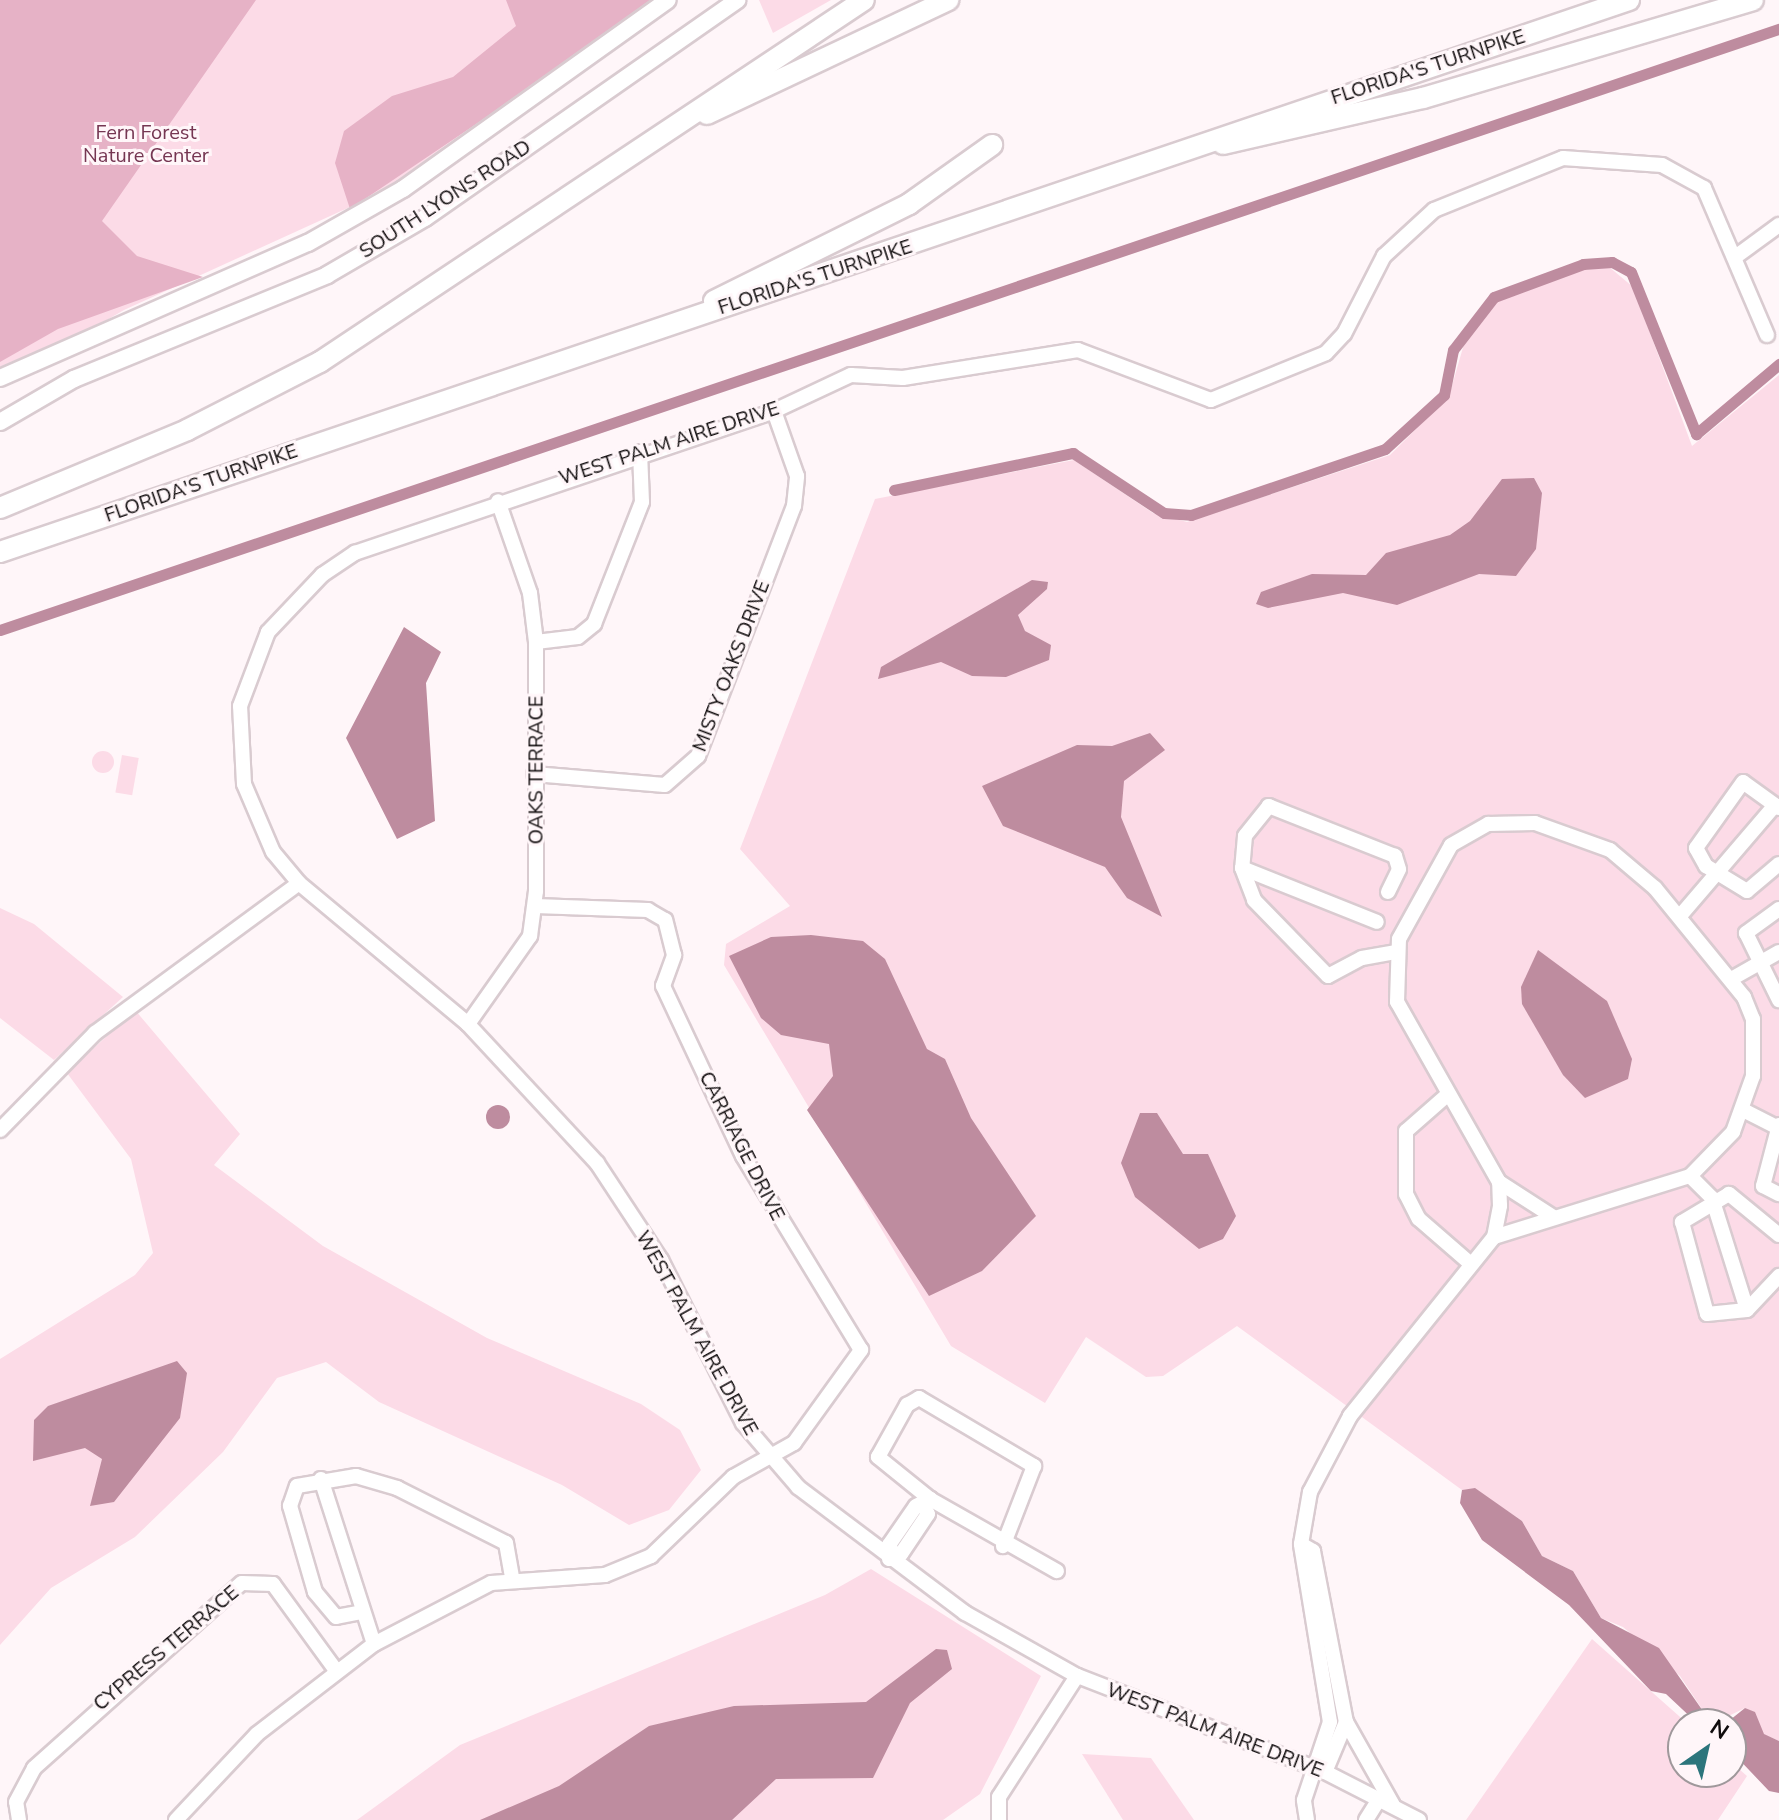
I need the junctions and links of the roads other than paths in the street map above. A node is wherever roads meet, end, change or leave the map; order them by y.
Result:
1 (668, 0) edge
2 (738, 0) edge
3 (864, 0) edge
4 (948, 0) edge
5 (1629, 0) edge
6 (1753, 0) edge
7 (670, 128) junction
8 (992, 145) dead end
9 (1195, 147) junction
10 (1779, 225) edge
11 (1738, 255) junction
12 (675, 322) junction
13 (1767, 335) dead end
14 (0, 378) edge
15 (774, 411) junction
16 (0, 422) edge
17 (640, 452) junction
18 (498, 501) junction
19 (0, 508) edge
20 (0, 552) edge
21 (536, 642) junction
22 (534, 774) junction
23 (1777, 806) edge
24 (1779, 864) edge
25 (1242, 868) junction
26 (1719, 876) junction
27 (299, 883) junction
28 (1388, 892) dead end
29 (535, 906) junction
30 (1779, 909) edge
31 (1680, 916) junction
32 (1377, 922) dead end
33 (1396, 952) junction
34 (1779, 952) edge
35 (1757, 964) junction
36 (1733, 978) junction
37 (1779, 1000) edge
38 (468, 1024) junction
39 (1446, 1096) junction
40 (1745, 1111) junction
41 (1779, 1127) edge
42 (0, 1130) edge
43 (1690, 1176) junction
44 (1499, 1182) junction
45 (1779, 1194) edge
46 (1712, 1198) junction
47 (1553, 1217) junction
48 (1779, 1235) edge
49 (1494, 1237) junction
50 (1471, 1264) junction
51 (1779, 1276) edge
52 (1747, 1310) junction
53 (768, 1458) junction
54 (321, 1479) junction
55 (927, 1503) junction
56 (1301, 1544) junction
57 (1003, 1546) junction
58 (891, 1557) junction
59 (1057, 1571) dead end
60 (512, 1577) junction
61 (362, 1612) junction
62 (374, 1644) junction
63 (335, 1669) junction
64 (1077, 1676) junction
65 (1346, 1722) junction
66 (1319, 1770) junction
67 (1386, 1802) junction
68 (19, 1820) edge
69 (176, 1820) edge
70 (999, 1820) edge
71 (1307, 1820) edge
72 (1366, 1820) edge
73 (1419, 1820) edge

1 - 14 main road, SOUTH LYONS ROAD
2 - 16 main road, SOUTH LYONS ROAD
3 - 7 highway
4 - 7 highway
5 - 9 highway, FLORIDA'S TURNPIKE
6 - 9 highway
7 - 19 highway
8 - 12 highway
9 - 12 highway, FLORIDA'S TURNPIKE
10 - 11 street
11 - 13 street, WEST PALM AIRE DRIVE
11 - 15 street, WEST PALM AIRE DRIVE
12 - 20 highway, FLORIDA'S TURNPIKE
15 - 17 street, WEST PALM AIRE DRIVE
15 - 22 street, MISTY OAKS DRIVE
17 - 18 street, WEST PALM AIRE DRIVE
17 - 21 street
18 - 21 street, OAKS TERRACE
18 - 27 street, WEST PALM AIRE DRIVE
21 - 22 street, OAKS TERRACE
22 - 29 street, OAKS TERRACE
23 - 26 street
23 - 26 street
24 - 26 street
25 - 28 street
25 - 32 street
25 - 33 street
26 - 31 street
27 - 38 street, WEST PALM AIRE DRIVE
27 - 42 street
29 - 38 street, OAKS TERRACE
29 - 53 street, CARRIAGE DRIVE
30 - 35 street
31 - 33 street
31 - 36 street
33 - 39 street
34 - 35 street
35 - 36 street
35 - 37 street
36 - 40 street
38 - 53 street, WEST PALM AIRE DRIVE
39 - 44 street
39 - 50 street
40 - 41 street
40 - 43 street
41 - 45 street
43 - 46 street
43 - 47 street
44 - 47 street
44 - 49 street
46 - 48 street
46 - 52 street
46 - 52 street
47 - 49 street
49 - 50 street
50 - 56 street
51 - 52 street
53 - 58 street, WEST PALM AIRE DRIVE
53 - 60 street
54 - 60 street
54 - 61 street
54 - 61 street
55 - 57 street
55 - 57 street
55 - 58 street
56 - 65 street
56 - 66 street
57 - 59 street
58 - 64 street, WEST PALM AIRE DRIVE
60 - 62 street
61 - 62 street
62 - 63 street
63 - 68 street, CYPRESS TERRACE
63 - 69 street
64 - 66 street, WEST PALM AIRE DRIVE
64 - 70 street
65 - 66 street
65 - 67 street
66 - 67 street, WEST PALM AIRE DRIVE
66 - 71 street
67 - 72 street
67 - 73 street, WEST PALM AIRE DRIVE

